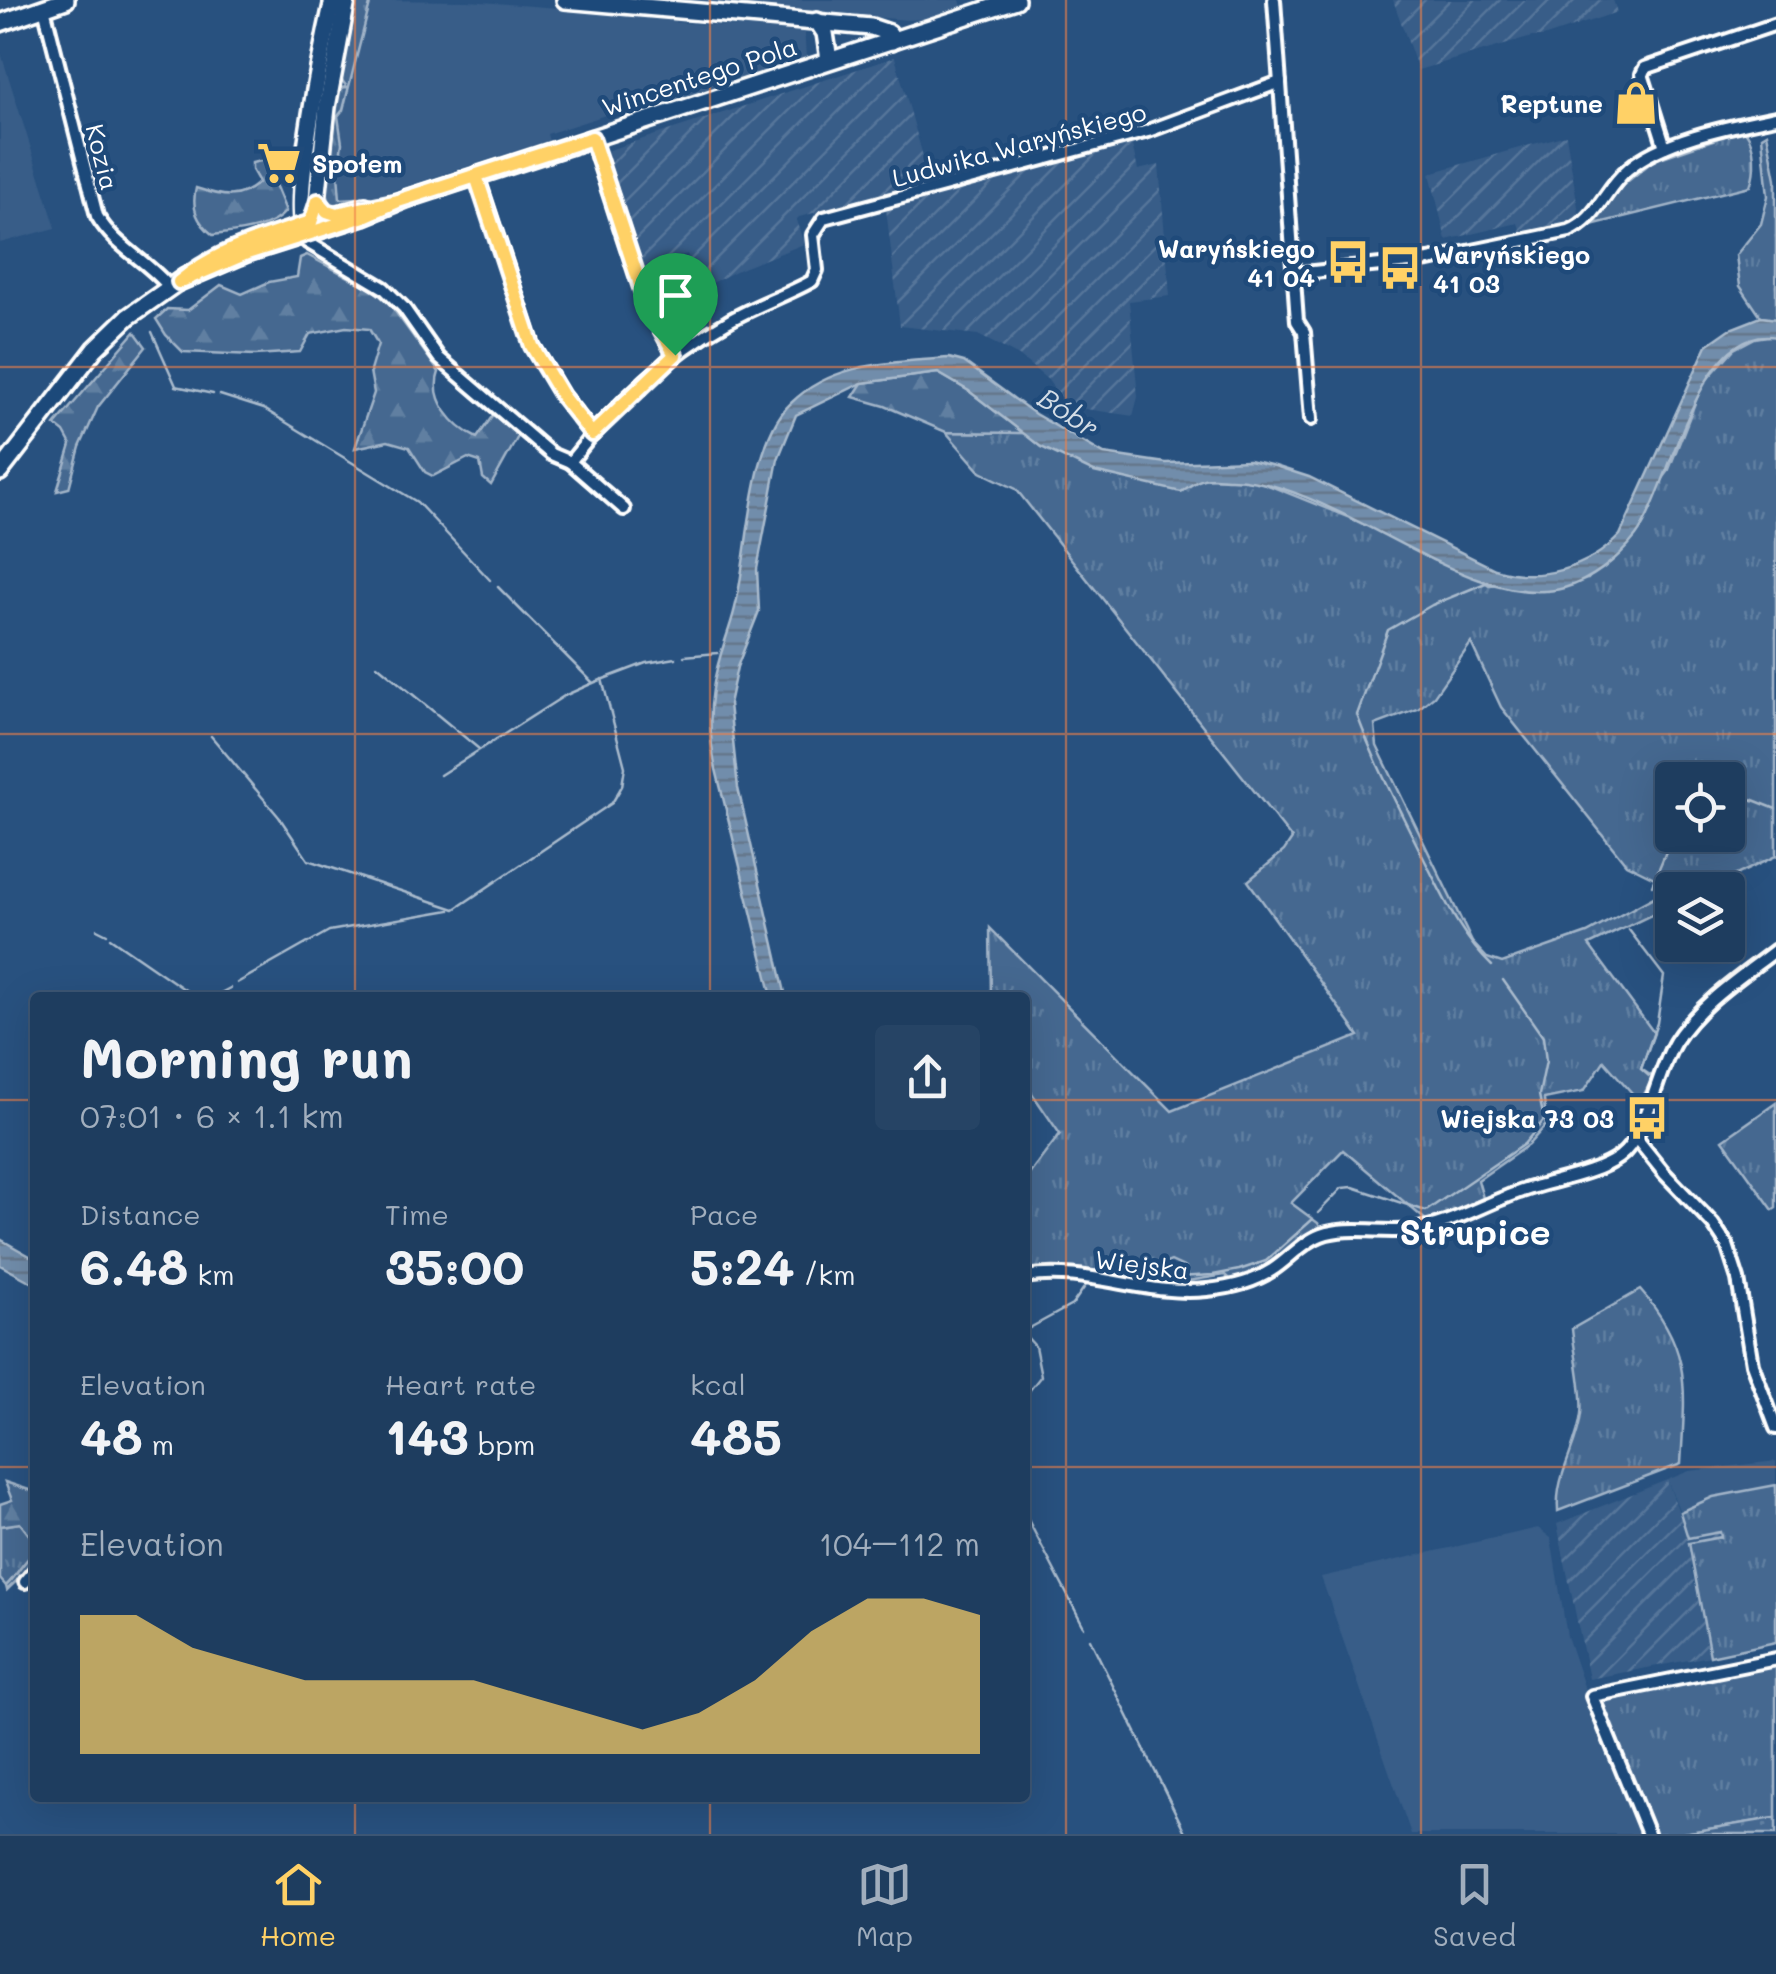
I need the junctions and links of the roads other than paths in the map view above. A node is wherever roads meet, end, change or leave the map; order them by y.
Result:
1 (66, 0) edge
2 (332, 0) edge
3 (347, 0) edge
4 (565, 0) edge
5 (1016, 0) edge
6 (1274, 0) edge
7 (44, 8) junction
8 (817, 21) junction
9 (0, 23) edge
10 (1776, 24) edge
11 (892, 40) junction
12 (829, 60) junction
13 (324, 76) junction
14 (1280, 82) junction
15 (1776, 117) edge
16 (592, 138) junction
17 (1665, 147) junction
18 (476, 176) junction
19 (318, 201) junction
20 (398, 201) junction
21 (336, 214) junction
22 (306, 231) junction
23 (1294, 274) junction
24 (174, 284) junction
25 (675, 355) junction
26 (1311, 419) dead end
27 (592, 434) junction
28 (570, 462) junction
29 (0, 472) edge
30 (624, 509) dead end
31 (1776, 950) edge
32 (1636, 1138) junction
33 (1030, 1277) edge
34 (1776, 1428) edge
35 (30, 1576) edge
36 (25, 1582) dead end
37 (1776, 1659) edge
38 (1648, 1834) edge

1 - 7 street
2 - 13 street
3 - 13 street
4 - 8 street
5 - 11 street, Wincentego Pola
6 - 14 street
7 - 9 street
7 - 24 street, Kozia
8 - 11 street
8 - 12 street
10 - 17 street
11 - 12 street, Wincentego Pola
12 - 16 street, Wincentego Pola
13 - 19 street
13 - 22 street
14 - 23 street
14 - 25 street, Ludwika Waryńskiego
15 - 17 street
16 - 18 street, Wincentego Pola
16 - 25 street
17 - 23 street
18 - 20 street, Wincentego Pola
18 - 27 street
19 - 21 street
19 - 22 street
20 - 21 street, Wincentego Pola
20 - 22 street, Wincentego Pola
21 - 22 street, Wincentego Pola
22 - 24 street, Wincentego Pola
22 - 28 street
23 - 26 street
24 - 29 street, Wincentego Pola
25 - 27 street
27 - 28 street
28 - 30 street
31 - 32 street
32 - 33 street, Wiejska
32 - 34 street
35 - 36 street
37 - 38 street

